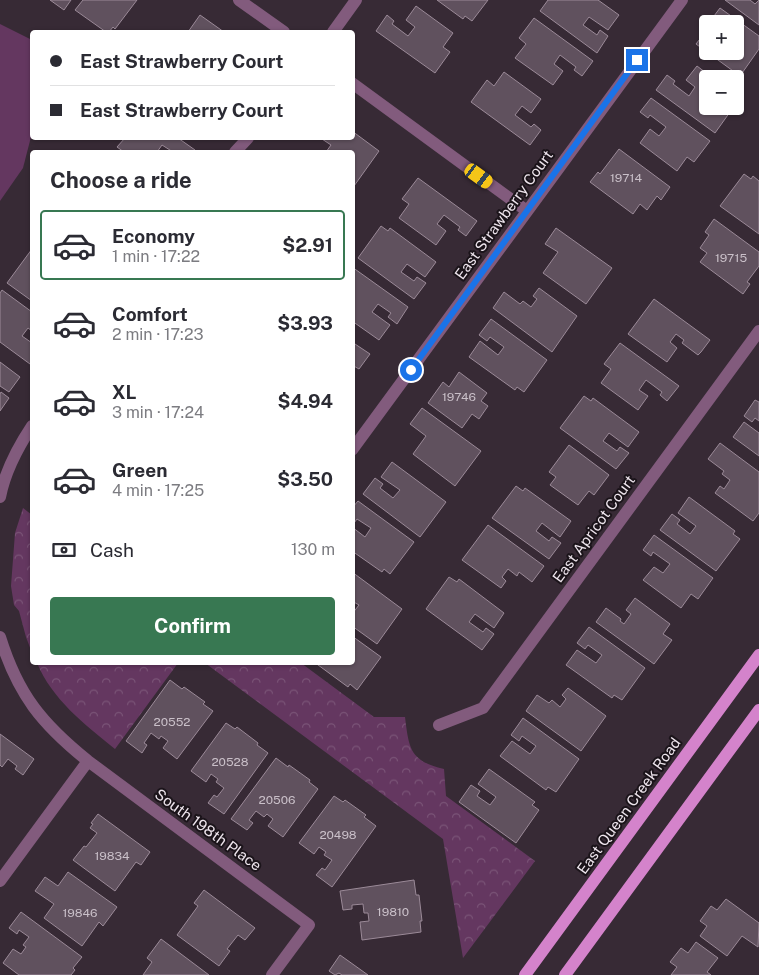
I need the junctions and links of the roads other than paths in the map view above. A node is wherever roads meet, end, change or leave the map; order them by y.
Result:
1 (240, 0) edge
2 (356, 0) edge
3 (682, 0) edge
4 (281, 30) edge
5 (334, 30) edge
6 (355, 85) edge
7 (246, 140) edge
8 (237, 150) edge
9 (527, 211) junction
10 (759, 331) edge
11 (30, 429) edge
12 (355, 446) edge
13 (0, 497) edge
14 (0, 637) edge
15 (759, 655) edge
16 (759, 710) edge
17 (439, 725) dead end
18 (88, 762) junction
19 (0, 881) edge
20 (272, 975) edge
21 (525, 975) edge
22 (565, 975) edge

1 - 4 street
2 - 5 street
3 - 9 street, East Strawberry Court
6 - 9 street
7 - 8 street
9 - 12 street, East Strawberry Court
10 - 17 street, East Apricot Court
11 - 13 street
14 - 18 street, South 198th Place
15 - 21 main road, East Queen Creek Road
16 - 22 main road
18 - 19 street
18 - 20 street, South 198th Place

